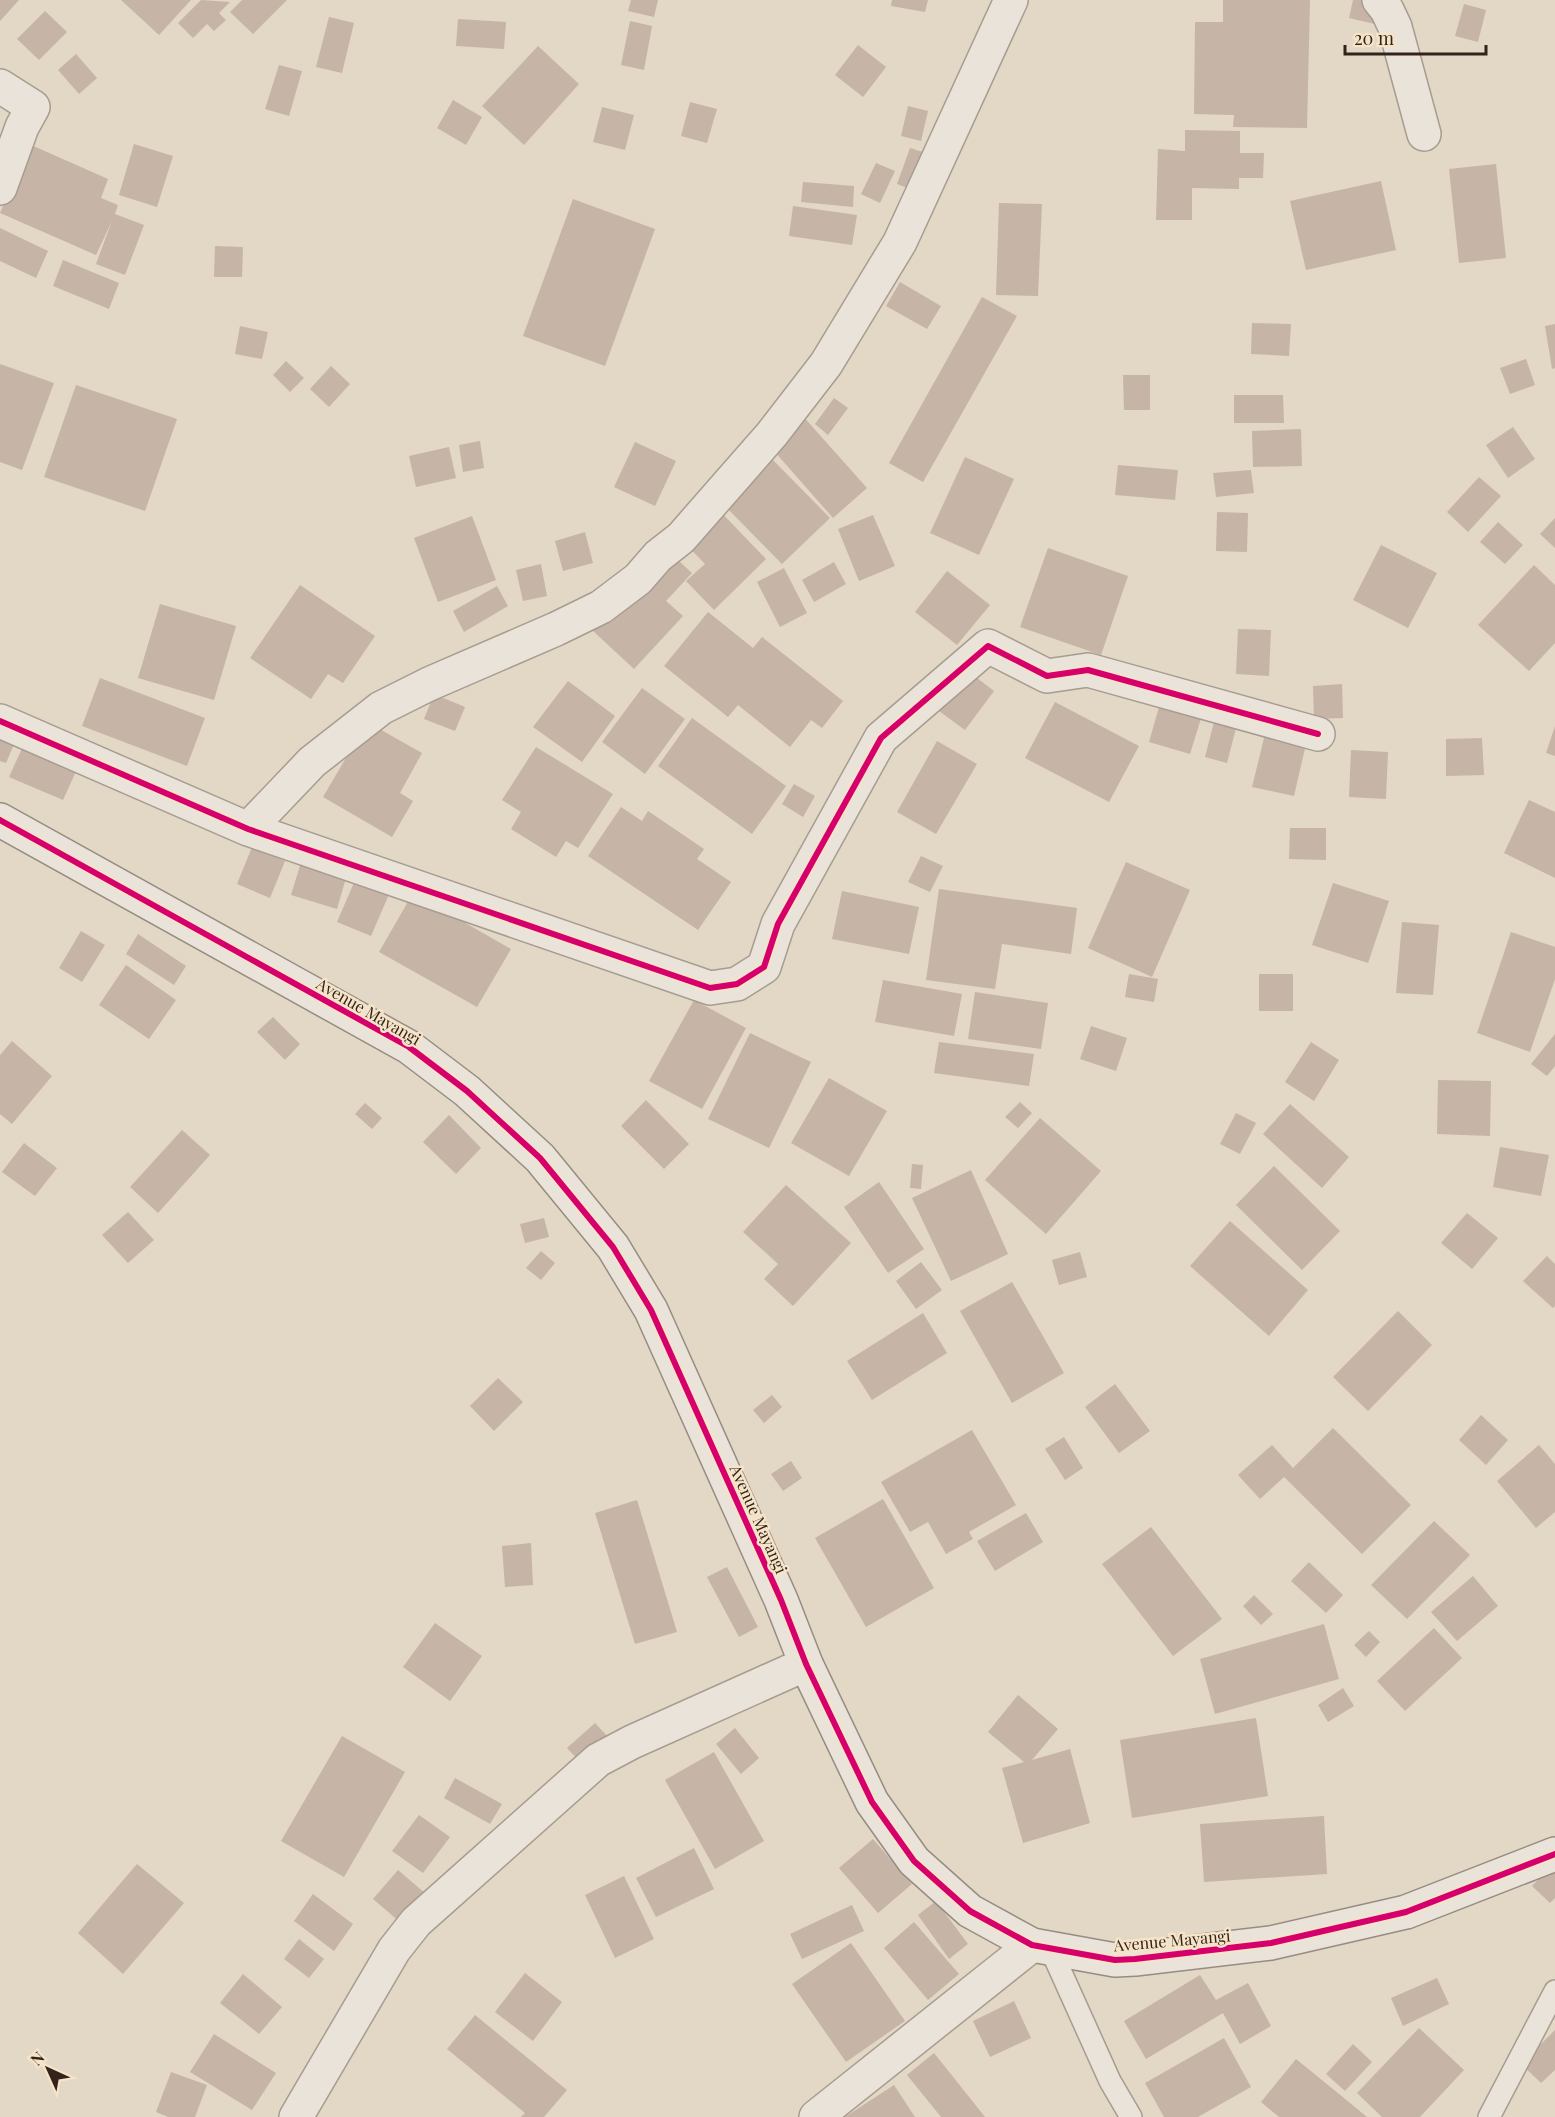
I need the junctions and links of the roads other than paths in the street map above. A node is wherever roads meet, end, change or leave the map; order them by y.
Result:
1 (1011, 0) edge
2 (1379, 0) edge
3 (0, 86) edge
4 (1424, 134) dead end
5 (0, 188) edge
6 (0, 721) edge
7 (1318, 734) dead end
8 (0, 820) edge
9 (248, 829) junction
10 (806, 1664) junction
11 (1555, 1854) edge
12 (1042, 1947) junction
13 (1555, 1991) edge
14 (296, 2117) edge
15 (816, 2117) edge
16 (1131, 2117) edge
17 (1489, 2117) edge

1 - 9 street
2 - 4 street
3 - 5 street
6 - 9 street
7 - 9 street
8 - 10 street, Avenue Mayangi
10 - 12 street, Avenue Mayangi
10 - 14 street
11 - 12 street, Avenue Mayangi
12 - 15 street
12 - 16 lane
13 - 17 lane

